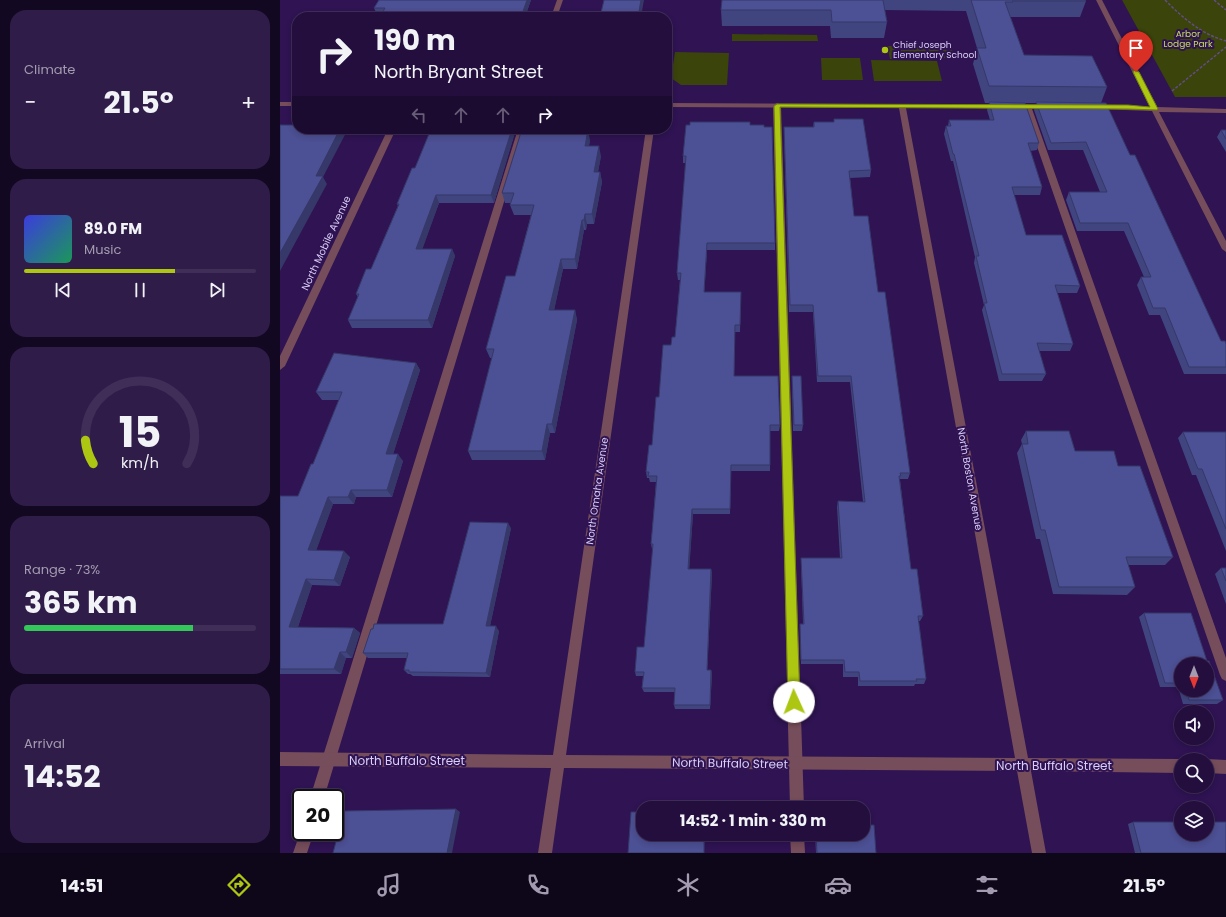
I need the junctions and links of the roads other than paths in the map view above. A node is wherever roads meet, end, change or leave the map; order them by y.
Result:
1 (560, 0) edge
2 (1099, 0) edge
3 (556, 12) edge
4 (280, 104) edge
5 (292, 104) edge
6 (672, 105) edge
7 (777, 106) junction
8 (902, 106) junction
9 (1027, 106) junction
10 (1058, 106) edge
11 (1089, 106) edge
12 (1155, 109) junction
13 (1226, 111) edge
14 (390, 134) edge
15 (520, 134) edge
16 (649, 134) edge
17 (1226, 249) edge
18 (280, 366) edge
19 (1226, 675) edge
20 (280, 759) edge
21 (329, 760) junction
22 (558, 761) junction
23 (796, 764) junction
24 (1022, 765) junction
25 (1174, 766) edge
26 (1214, 766) edge
27 (1226, 767) edge
28 (320, 789) edge
29 (797, 801) edge
30 (304, 841) edge
31 (797, 841) edge
32 (300, 853) edge
33 (545, 853) edge
34 (798, 853) edge
35 (1039, 853) edge

1 - 3 street
2 - 12 street
4 - 5 street
6 - 7 street
7 - 8 street
7 - 23 street
8 - 9 street
8 - 24 street, North Boston Avenue
9 - 10 street
9 - 19 street
11 - 12 street
12 - 13 street
12 - 17 street
14 - 18 street, North Mobile Avenue
15 - 21 street
16 - 22 street, North Omaha Avenue
20 - 21 street, North Buffalo Street
21 - 22 street, North Buffalo Street
21 - 28 street
22 - 23 street, North Buffalo Street
22 - 33 street, North Omaha Avenue
23 - 24 street, North Buffalo Street
23 - 29 street
24 - 25 street, North Buffalo Street
24 - 35 street, North Boston Avenue
26 - 27 street
30 - 32 street
31 - 34 street

